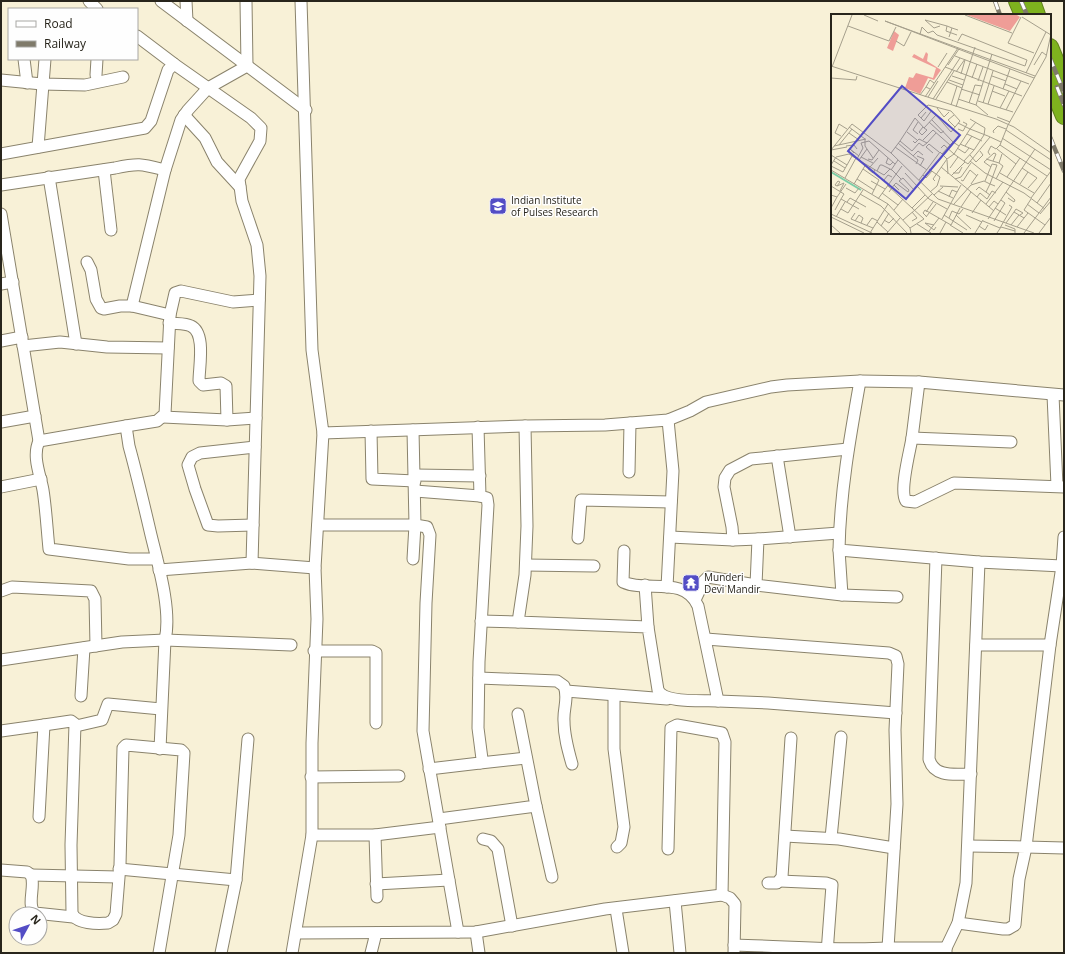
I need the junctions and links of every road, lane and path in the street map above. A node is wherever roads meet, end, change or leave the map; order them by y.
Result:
1 (161, 1) edge
2 (186, 1) edge
3 (246, 1) edge
4 (301, 1) edge
5 (1017, 1) edge
6 (1032, 1) edge
7 (1023, 14) edge
8 (1037, 14) edge
9 (187, 21) junction
10 (138, 37) edge
11 (1051, 48) edge
12 (24, 60) edge
13 (45, 60) edge
14 (97, 60) edge
15 (174, 64) junction
16 (247, 66) junction
17 (96, 75) dead end
18 (123, 77) dead end
19 (1, 80) edge
20 (1064, 81) edge
21 (27, 83) junction
22 (42, 84) junction
23 (1051, 84) edge
24 (208, 88) junction
25 (306, 110) junction
26 (184, 114) junction
27 (1064, 114) edge
28 (38, 147) junction
29 (1, 154) edge
30 (104, 170) junction
31 (166, 170) junction
32 (49, 178) junction
33 (1, 185) edge
34 (240, 187) junction
35 (2, 219) edge
36 (111, 230) dead end
37 (87, 262) dead end
38 (13, 282) junction
39 (1, 284) edge
40 (259, 300) junction
41 (132, 306) junction
42 (169, 319) junction
43 (1, 341) edge
44 (23, 342) junction
45 (76, 344) junction
46 (168, 348) junction
47 (860, 381) junction
48 (919, 382) junction
49 (1053, 395) junction
50 (1064, 395) edge
51 (35, 416) junction
52 (163, 417) junction
53 (256, 418) junction
54 (227, 420) junction
55 (668, 420) junction
56 (1, 422) edge
57 (630, 424) junction
58 (126, 426) junction
59 (525, 426) junction
60 (478, 427) junction
61 (413, 430) junction
62 (372, 432) junction
63 (323, 433) junction
64 (912, 438) junction
65 (39, 441) junction
66 (1011, 442) dead end
67 (255, 447) junction
68 (848, 449) junction
69 (777, 456) junction
70 (629, 472) dead end
71 (480, 476) junction
72 (40, 479) junction
73 (415, 482) junction
74 (1061, 486) edge
75 (1, 487) edge
76 (480, 496) junction
77 (671, 502) junction
78 (253, 525) junction
79 (318, 525) junction
80 (415, 525) junction
81 (839, 533) junction
82 (790, 536) junction
83 (670, 537) junction
84 (1064, 537) edge
85 (578, 538) dead end
86 (758, 539) junction
87 (733, 540) junction
88 (839, 550) junction
89 (624, 551) dead end
90 (936, 558) junction
91 (413, 559) dead end
92 (979, 562) junction
93 (252, 563) junction
94 (158, 564) junction
95 (526, 565) junction
96 (594, 566) dead end
97 (1062, 566) junction
98 (315, 568) junction
99 (645, 585) junction
100 (756, 585) junction
101 (667, 587) junction
102 (1, 591) edge
103 (842, 595) junction
104 (897, 597) dead end
105 (695, 600) junction
106 (481, 621) junction
107 (518, 622) junction
108 (648, 627) junction
109 (706, 639) junction
110 (165, 640) junction
111 (291, 645) dead end
112 (976, 645) junction
113 (1050, 645) junction
114 (96, 646) junction
115 (84, 648) junction
116 (314, 651) junction
117 (1, 660) edge
118 (479, 678) junction
119 (566, 691) junction
120 (614, 695) junction
121 (81, 696) dead end
122 (669, 699) junction
123 (718, 701) junction
124 (161, 709) junction
125 (518, 714) dead end
126 (896, 714) junction
127 (376, 723) dead end
128 (44, 724) junction
129 (76, 726) junction
130 (1, 731) edge
131 (841, 737) dead end
132 (791, 738) dead end
133 (248, 739) dead end
134 (160, 748) junction
135 (526, 758) junction
136 (480, 763) junction
137 (572, 764) dead end
138 (429, 768) junction
139 (971, 774) junction
140 (399, 776) dead end
141 (311, 777) junction
142 (536, 806) junction
143 (39, 817) dead end
144 (439, 823) junction
145 (312, 835) junction
146 (375, 835) junction
147 (785, 836) junction
148 (831, 838) junction
149 (483, 839) dead end
150 (968, 846) junction
151 (617, 847) dead end
152 (1026, 847) junction
153 (894, 848) junction
154 (1064, 848) edge
155 (668, 849) dead end
156 (1, 870) edge
157 (119, 873) junction
158 (32, 875) junction
159 (71, 875) junction
160 (173, 875) junction
161 (552, 877) dead end
162 (236, 880) junction
163 (449, 880) junction
164 (780, 881) junction
165 (768, 883) dead end
166 (376, 884) junction
167 (722, 894) junction
168 (377, 897) dead end
169 (675, 901) junction
170 (616, 909) junction
171 (73, 917) junction
172 (958, 923) junction
173 (512, 926) junction
174 (458, 932) junction
175 (476, 932) junction
176 (296, 933) junction
177 (376, 933) junction
178 (888, 948) junction
179 (734, 949) edge
180 (767, 950) edge
181 (827, 950) edge
182 (946, 951) edge
183 (848, 952) edge
184 (159, 953) edge
185 (221, 953) edge
186 (292, 953) edge
187 (371, 953) edge
188 (479, 953) edge
189 (623, 953) edge
190 (680, 953) edge

1 - 9 street
2 - 9 street
3 - 16 street
4 - 25 street
5 - 7 highway
6 - 8 highway
9 - 16 street
10 - 15 street
11 - 20 highway
12 - 21 street
13 - 22 street
14 - 17 street
15 - 24 street
15 - 28 street
16 - 24 street
16 - 25 street
18 - 22 street
19 - 21 street
21 - 22 street
22 - 28 street
23 - 27 highway
24 - 26 street
24 - 34 street
25 - 63 street
26 - 31 street
26 - 34 street
28 - 29 street
30 - 31 street
30 - 32 street
30 - 36 street
31 - 41 street
32 - 33 street
32 - 45 street
34 - 40 street
35 - 38 street
37 - 41 street
38 - 39 street
38 - 44 street
40 - 42 street
40 - 53 street
41 - 42 street
42 - 46 street
42 - 54 street
43 - 44 street
44 - 45 street
44 - 51 street
45 - 46 street
46 - 52 street
47 - 48 street
47 - 55 street
47 - 68 street
48 - 49 street
48 - 64 street
49 - 50 street
49 - 74 street
51 - 56 street
51 - 65 street
52 - 54 street
52 - 58 street
53 - 54 street
53 - 67 street
55 - 57 street
55 - 77 street
57 - 59 street
57 - 70 street
58 - 65 street
58 - 94 street
59 - 60 street
59 - 95 street
60 - 61 street
60 - 71 street
61 - 62 street
61 - 73 street
62 - 63 street
62 - 73 street
63 - 79 street
64 - 66 street
64 - 74 street
65 - 72 street
67 - 78 street
67 - 78 street
68 - 69 street
68 - 81 street
69 - 82 street
69 - 87 street
71 - 73 street
71 - 76 street
72 - 75 street
72 - 94 street
73 - 76 street
73 - 80 street
76 - 106 street
77 - 83 street
77 - 85 street
78 - 93 street
79 - 80 street
79 - 98 street
80 - 91 street
80 - 138 street
81 - 82 street
81 - 88 street
82 - 86 street
83 - 87 street
83 - 101 street
84 - 97 street
86 - 87 street
86 - 100 street
88 - 90 street
88 - 103 street
89 - 99 street
90 - 92 street
90 - 139 street
92 - 97 street
92 - 112 street
93 - 94 street
93 - 98 street
94 - 110 street
95 - 96 street
95 - 107 street
97 - 113 street
98 - 116 street
99 - 101 street
99 - 108 street
100 - 103 street
100 - 105 street
101 - 105 street
102 - 114 street
103 - 104 street
105 - 109 street
106 - 107 street
106 - 118 street
107 - 108 street
108 - 122 street
109 - 123 street
109 - 126 street
110 - 111 street
110 - 114 street
110 - 124 street
112 - 113 street
112 - 139 street
113 - 152 street
114 - 115 street
115 - 117 street
115 - 121 street
116 - 127 street
116 - 141 street
118 - 119 street
118 - 136 street
119 - 120 street
119 - 137 street
120 - 122 street
120 - 151 street
122 - 123 street
123 - 126 street
124 - 129 street
124 - 134 street
125 - 135 street
126 - 153 street
128 - 129 street
128 - 130 street
128 - 143 street
129 - 159 street
131 - 148 street
132 - 147 street
133 - 162 street
134 - 157 street
134 - 160 street
135 - 136 street
135 - 142 street
136 - 138 street
138 - 144 street
139 - 150 street
140 - 141 street
141 - 145 street
142 - 144 street
142 - 161 street
144 - 146 street
144 - 163 street
145 - 146 street
145 - 176 street
146 - 166 street
147 - 148 street
147 - 164 street
148 - 153 street
149 - 173 street
150 - 152 street
150 - 172 street
152 - 154 street
152 - 172 street
153 - 178 street
155 - 167 street
156 - 158 street
157 - 159 street
157 - 160 street
157 - 171 street
158 - 159 street
158 - 171 street
159 - 171 street
160 - 162 street
160 - 184 street
162 - 185 street
163 - 166 street
163 - 174 street
164 - 165 street
164 - 181 street
166 - 168 street
167 - 169 street
167 - 179 street
169 - 170 street
169 - 190 street
170 - 173 street
170 - 189 street
172 - 182 street
173 - 175 street
174 - 175 street
174 - 177 street
175 - 188 street
176 - 177 street
176 - 186 street
177 - 187 street
178 - 182 street
178 - 183 street
179 - 180 street
180 - 181 street
181 - 183 street

